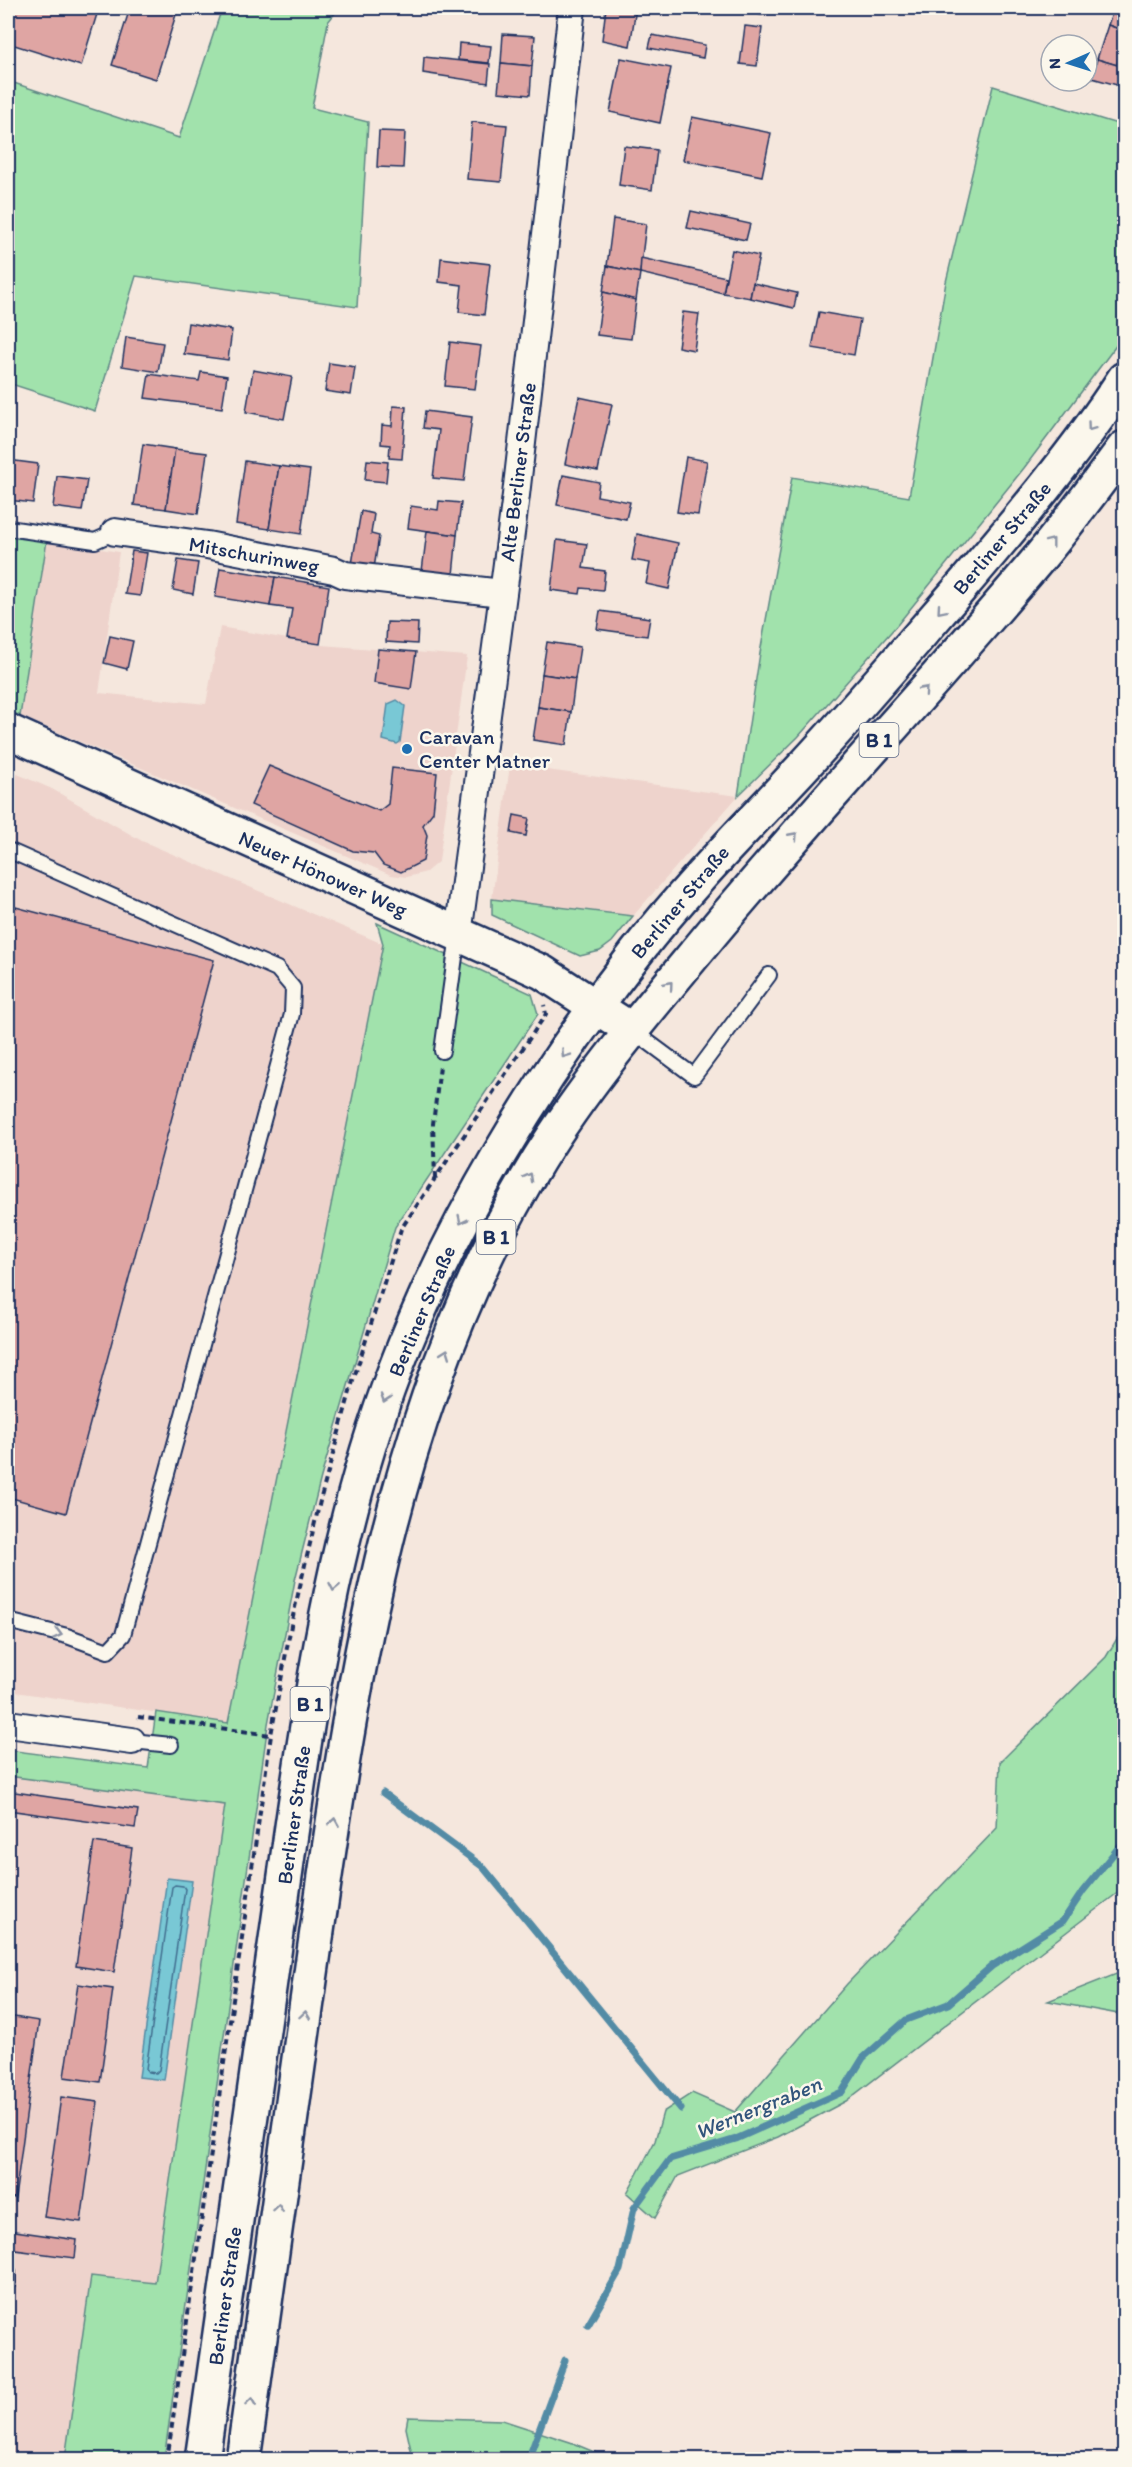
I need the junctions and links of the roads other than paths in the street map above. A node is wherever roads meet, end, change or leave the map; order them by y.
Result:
1 (572, 8) edge
2 (1125, 379) edge
3 (1125, 448) edge
4 (8, 528) edge
5 (115, 532) joint
6 (502, 593) junction
7 (8, 731) edge
8 (8, 850) edge
9 (458, 935) junction
10 (769, 975) dead end
11 (598, 1006) junction
12 (632, 1030) junction
13 (442, 1051) road end
14 (8, 1621) edge
15 (8, 1724) edge
16 (132, 1741) joint
17 (171, 1745) dead end
18 (8, 2272) edge
19 (8, 2283) edge
20 (202, 2460) edge
21 (243, 2460) edge

1 - 6 street, Alte Berliner Straße
2 -> 11 main road, Berliner Straße / B 1
12 -> 3 main road, Berliner Straße / B 1
4 - 5 lane, Mitschurinweg
5 - 6 street, Mitschurinweg
6 - 9 street, Alte Berliner Straße
7 - 9 main road, Neuer Hönower Weg
14 -> 8 lane
9 - 11 main road, Neuer Hönower Weg
9 - 13 lane
10 - 12 lane
11 - 12 main road, Neuer Hönower Weg
11 -> 20 main road, Berliner Straße / B 1
21 -> 12 main road, Berliner Straße / B 1
15 - 16 street
16 - 17 lane
18 - 19 lane

